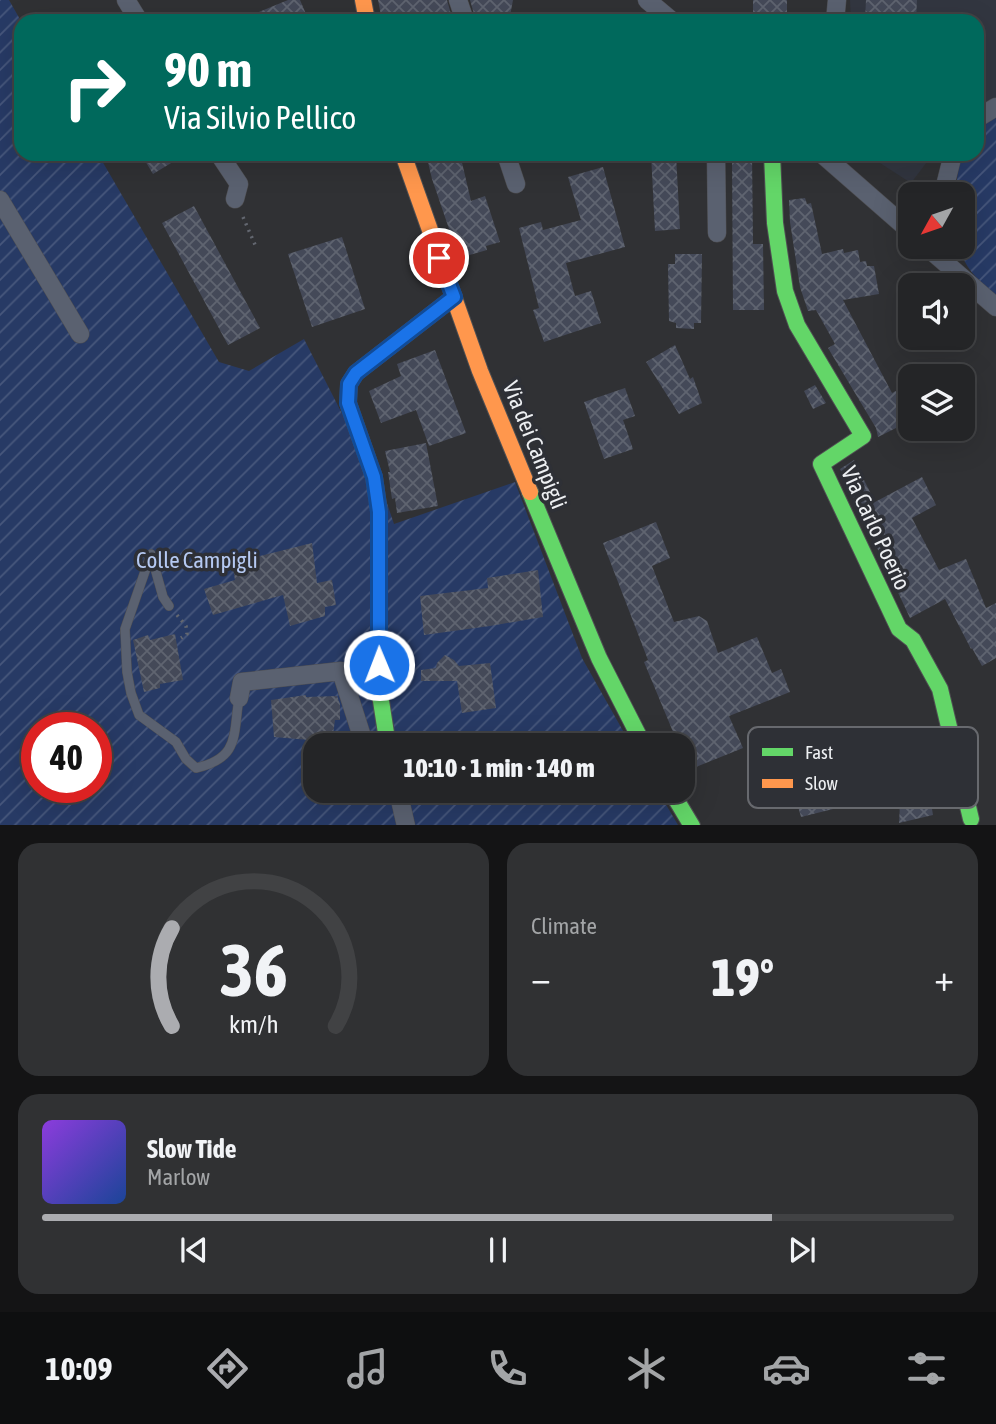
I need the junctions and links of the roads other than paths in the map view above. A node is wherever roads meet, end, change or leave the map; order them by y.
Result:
1 (647, 0) edge
2 (664, 14) edge
3 (224, 161) edge
4 (405, 161) edge
5 (508, 161) edge
6 (716, 161) edge
7 (772, 161) edge
8 (830, 161) edge
9 (951, 161) edge
10 (946, 182) edge
11 (516, 184) dead end
12 (235, 199) road end
13 (0, 200) edge
14 (898, 220) edge
15 (717, 233) dead end
16 (942, 259) edge
17 (454, 297) junction
18 (996, 307) edge
19 (80, 334) dead end
20 (169, 606) road end
21 (239, 698) joint
22 (949, 727) edge
23 (361, 733) edge
24 (386, 733) edge
25 (637, 733) edge
26 (401, 803) edge
27 (678, 803) edge
28 (968, 808) edge
29 (971, 819) dead end
30 (406, 825) edge
31 (692, 825) edge

1 - 2 street
3 - 12 street
4 - 17 street, Via dei Campigli
5 - 11 street
6 - 15 street
7 - 22 street, Via Carlo Poerio
8 - 14 street
9 - 10 street
13 - 19 street
16 - 18 street
17 - 24 street
17 - 25 street, Via dei Campigli
20 - 21 lane
21 - 23 street
26 - 30 street
27 - 31 street
28 - 29 street, Via Carlo Poerio

